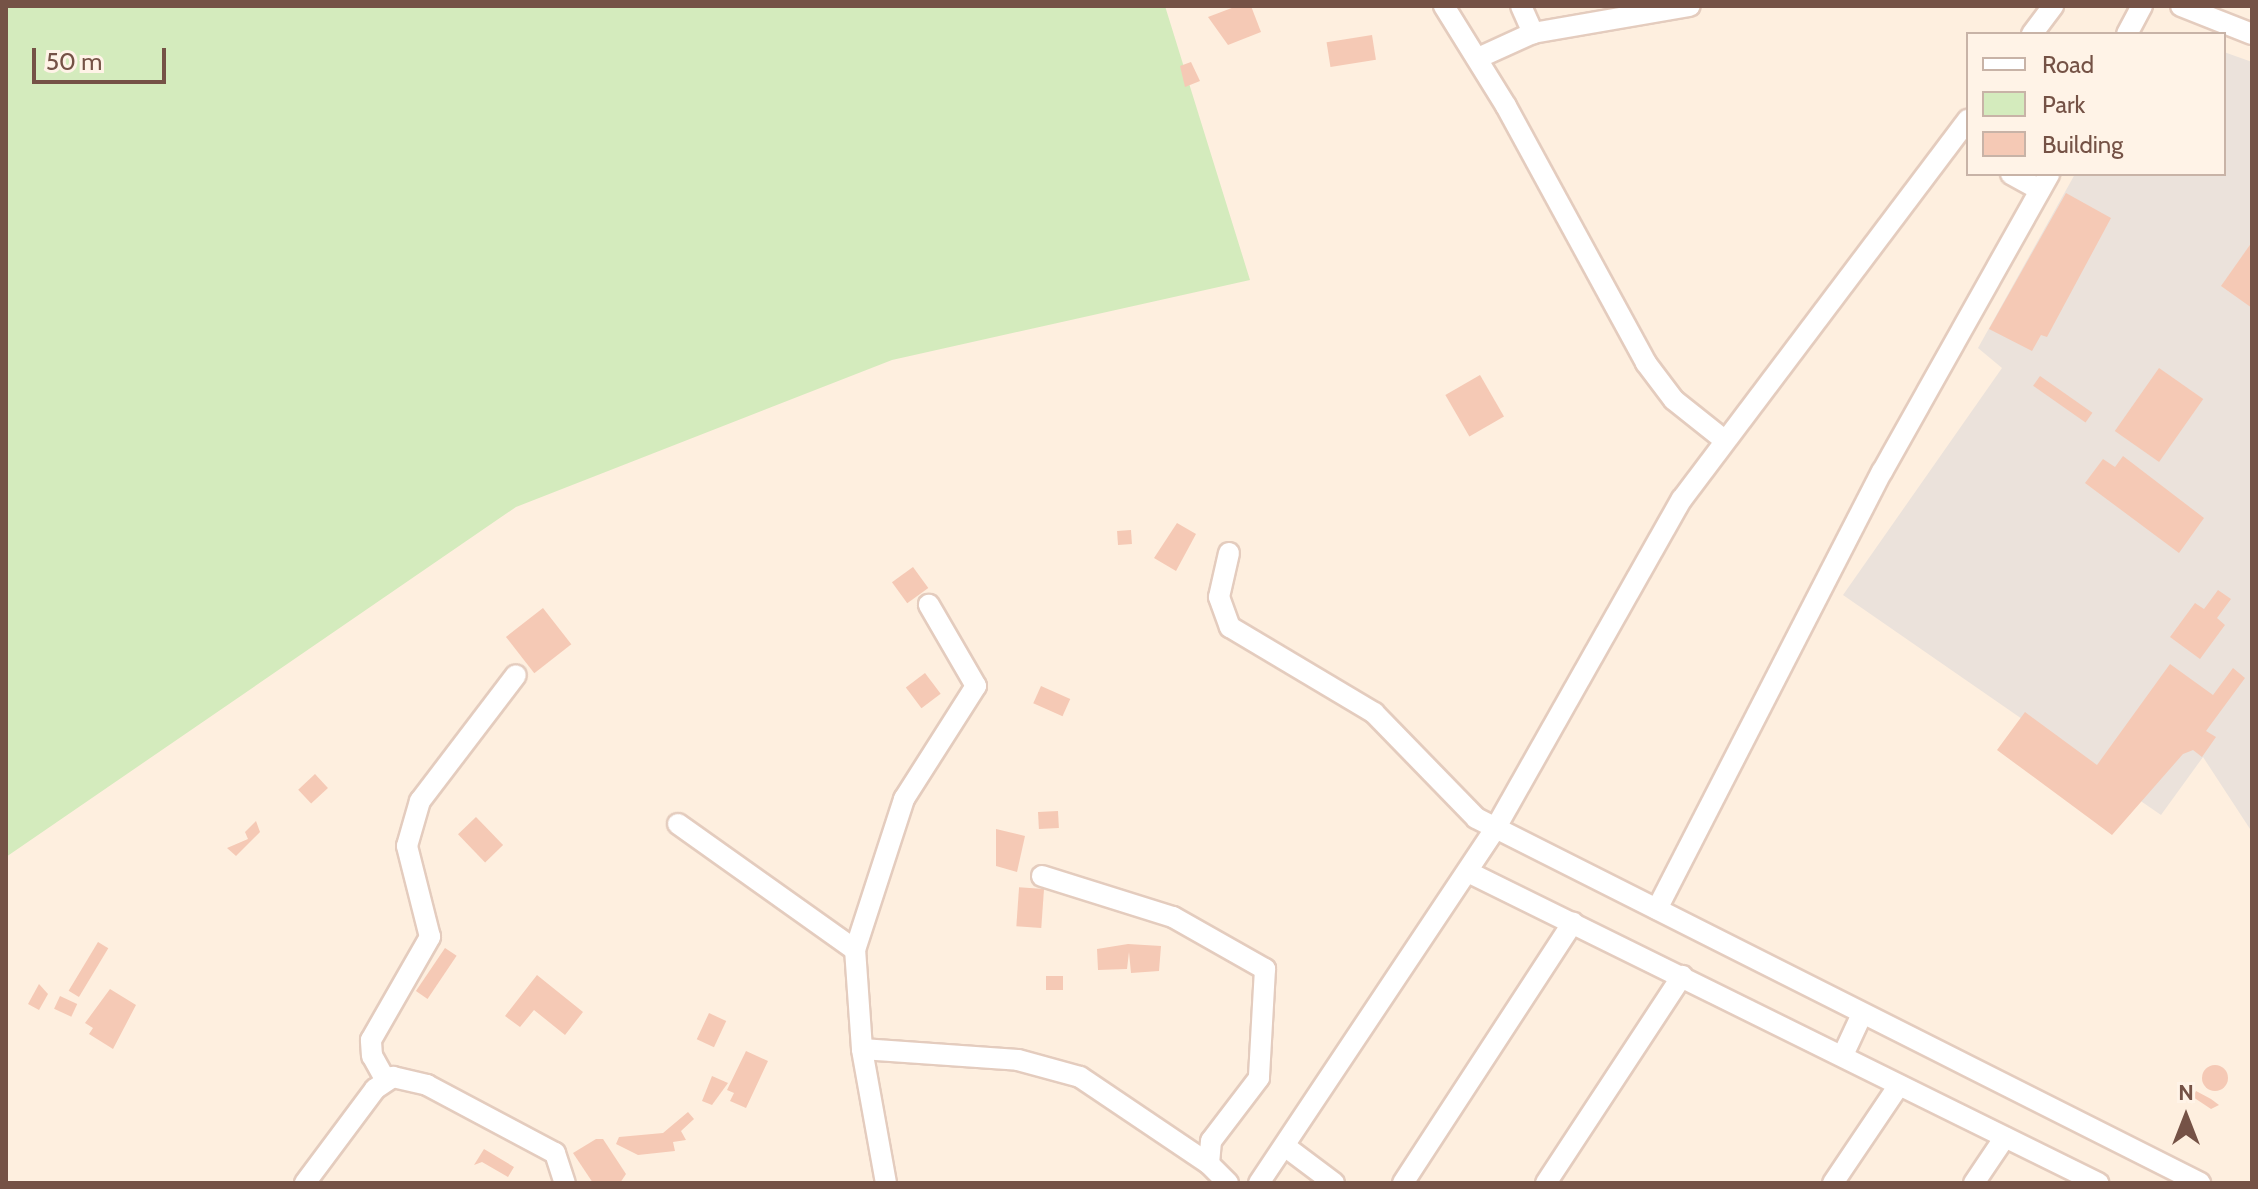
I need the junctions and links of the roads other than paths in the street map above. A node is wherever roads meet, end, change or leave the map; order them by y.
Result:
1 (1444, 6) edge
2 (1521, 6) edge
3 (1690, 6) edge
4 (2053, 6) edge
5 (2142, 6) edge
6 (2181, 6) edge
7 (2034, 32) edge
8 (2128, 32) edge
9 (1533, 33) junction
10 (2252, 34) edge
11 (1478, 58) junction
12 (1960, 145) edge
13 (2019, 176) edge
14 (2044, 182) edge
15 (1723, 439) junction
16 (1229, 553) dead end
17 (929, 605) dead end
18 (516, 675) dead end
19 (678, 824) dead end
20 (1495, 829) junction
21 (1468, 872) junction
22 (1042, 876) dead end
23 (1657, 909) junction
24 (1573, 922) junction
25 (855, 950) junction
26 (1682, 976) junction
27 (1862, 1014) junction
28 (862, 1049) junction
29 (1843, 1055) junction
30 (385, 1079) junction
31 (1899, 1085) junction
32 (2005, 1137) junction
33 (1286, 1147) junction
34 (1209, 1164) junction
35 (305, 1183) edge
36 (565, 1183) edge
37 (886, 1183) edge
38 (1228, 1183) edge
39 (1259, 1183) edge
40 (1334, 1183) edge
41 (1403, 1183) edge
42 (1546, 1183) edge
43 (1833, 1183) edge
44 (1974, 1183) edge
45 (2098, 1183) edge
46 (2200, 1183) edge

1 - 11 street
2 - 9 street
3 - 9 street
4 - 7 street
5 - 8 street
6 - 10 street
9 - 11 street
11 - 15 street
12 - 15 street
13 - 14 street
14 - 23 street
15 - 20 street
16 - 20 street
17 - 25 street
18 - 30 street
19 - 25 street
20 - 21 street
20 - 23 street
21 - 24 street
21 - 33 street
22 - 34 street
23 - 27 street
24 - 26 street
24 - 41 street
25 - 28 street
26 - 29 street
26 - 42 street
27 - 29 street
27 - 46 street
28 - 34 street
28 - 37 street
29 - 31 street
30 - 35 street
30 - 36 street
31 - 32 street
31 - 43 street
32 - 44 street
32 - 45 street
33 - 39 street
33 - 40 street
34 - 38 street

